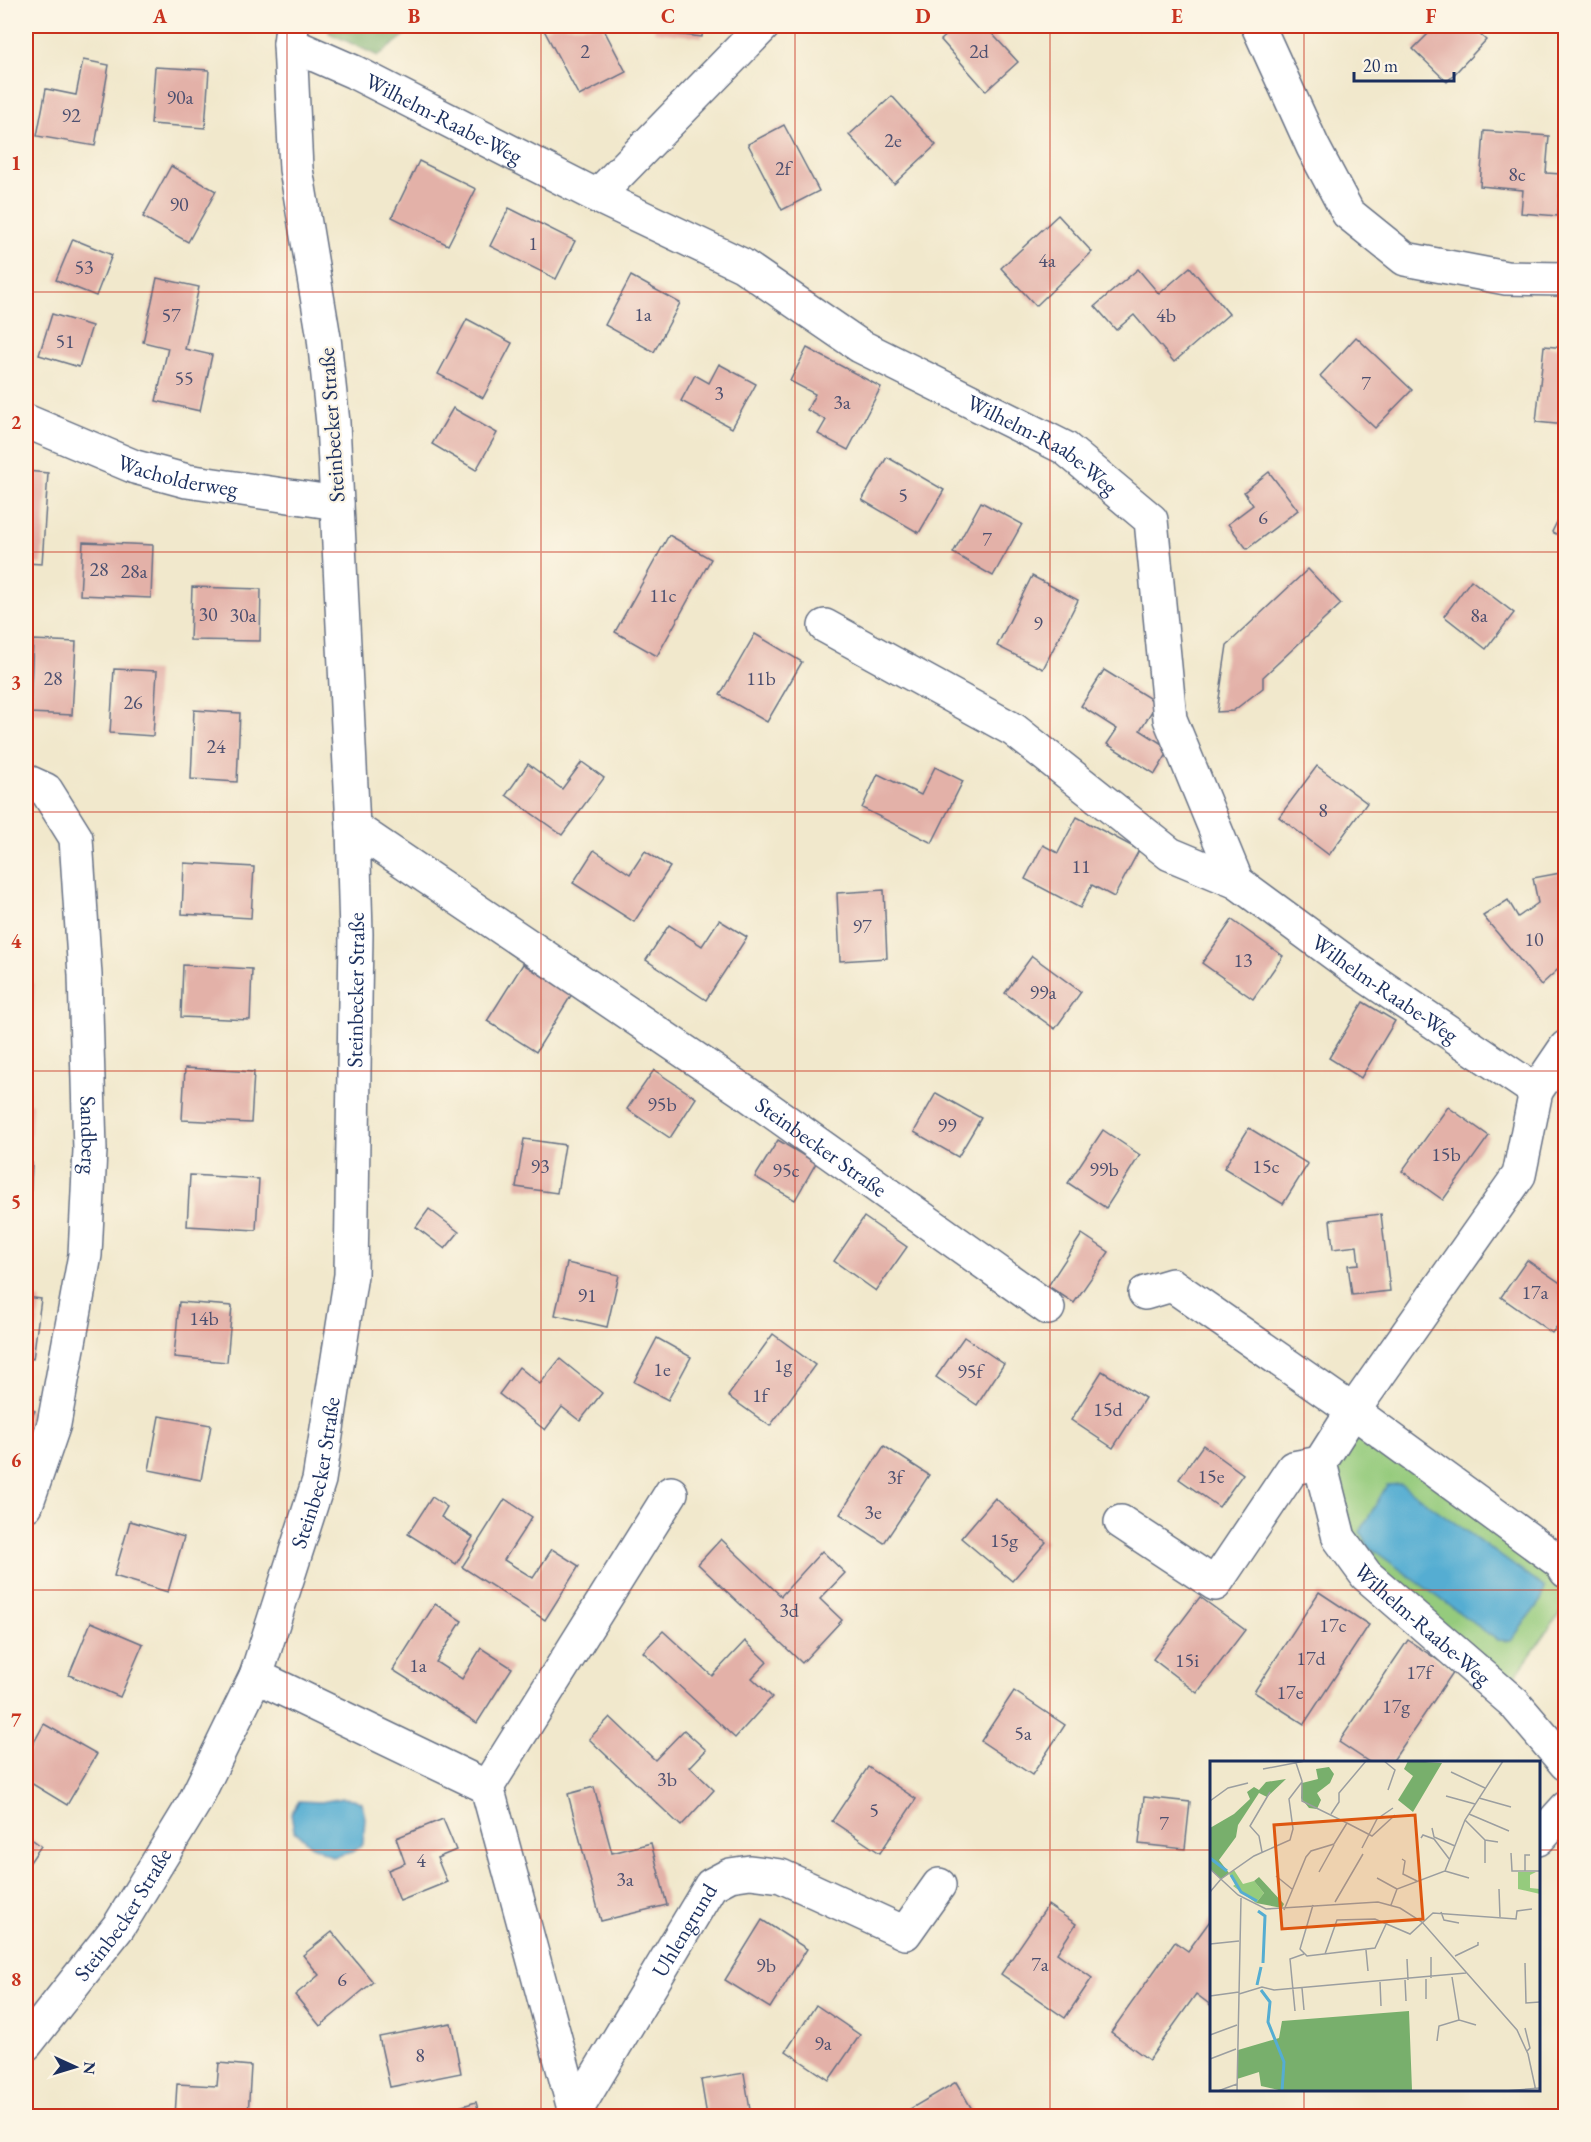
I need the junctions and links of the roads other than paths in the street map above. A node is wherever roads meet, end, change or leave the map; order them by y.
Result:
1 (763, 26) edge
2 (1258, 26) edge
3 (291, 35) edge
4 (597, 196) junction
5 (1566, 279) edge
6 (26, 421) edge
7 (337, 503) junction
8 (825, 626) dead end
9 (26, 781) edge
10 (353, 828) junction
11 (1237, 882) junction
12 (1566, 1047) edge
13 (1536, 1091) junction
14 (1145, 1293) dead end
15 (1048, 1308) dead end
16 (1353, 1412) junction
17 (1320, 1463) junction
18 (671, 1493) dead end
19 (26, 1505) edge
20 (1121, 1522) dead end
21 (1566, 1571) edge
22 (256, 1676) junction
23 (1566, 1764) edge
24 (487, 1787) junction
25 (1566, 1808) edge
26 (1540, 1838) edge
27 (939, 1885) dead end
28 (26, 2044) edge
29 (575, 2114) edge

1 - 4 street
2 - 5 street
3 - 4 street, Wilhelm-Raabe-Weg
3 - 7 street, Steinbecker Straße
4 - 11 street, Wilhelm-Raabe-Weg
6 - 7 street, Wacholderweg
7 - 10 street, Steinbecker Straße
8 - 11 street, Wilhelm-Raabe-Weg
9 - 19 street, Sandberg
10 - 15 street, Steinbecker Straße
10 - 22 street, Steinbecker Straße
11 - 13 street, Wilhelm-Raabe-Weg
12 - 13 street
13 - 16 street
14 - 16 street
16 - 17 street
16 - 21 street
17 - 20 street
17 - 23 street, Wilhelm-Raabe-Weg
18 - 24 street
22 - 24 street
22 - 28 street, Steinbecker Straße
24 - 29 street, Uhlengrund
25 - 26 street
27 - 29 street, Uhlengrund

